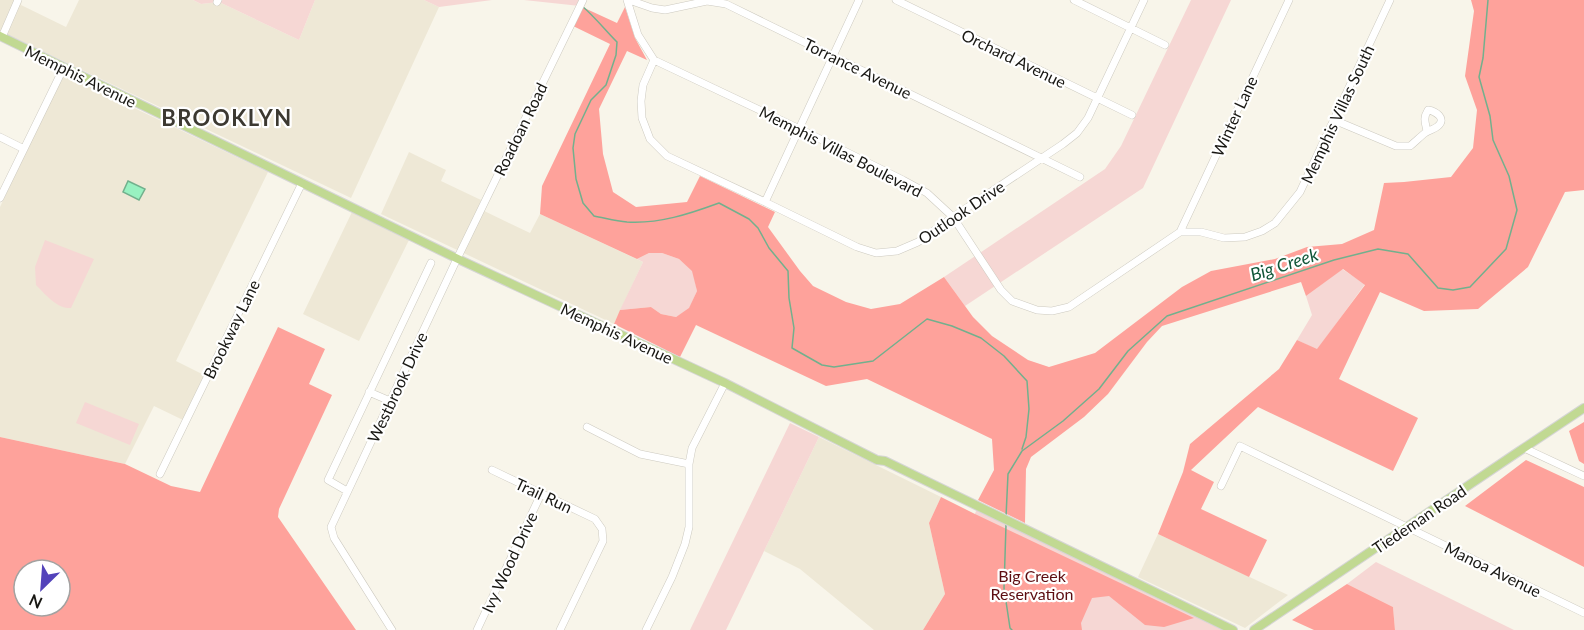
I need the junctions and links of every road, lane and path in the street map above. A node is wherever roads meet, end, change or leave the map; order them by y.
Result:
1 (18, 0) edge
2 (583, 0) edge
3 (628, 0) edge
4 (859, 0) edge
5 (896, 0) edge
6 (1074, 0) edge
7 (1144, 0) edge
8 (1289, 0) edge
9 (1390, 0) edge
10 (1131, 27) junction
11 (1, 36) edge
12 (1165, 45) dead end
13 (833, 56) junction
14 (654, 60) junction
15 (64, 67) junction
16 (1098, 99) junction
17 (1132, 114) dead end
18 (1334, 120) junction
19 (799, 129) junction
20 (1427, 131) dead end
21 (0, 137) edge
22 (24, 148) junction
23 (1042, 157) junction
24 (1080, 177) dead end
25 (302, 183) junction
26 (0, 198) edge
27 (765, 202) junction
28 (953, 217) junction
29 (1180, 232) junction
30 (458, 258) junction
31 (431, 263) dead end
32 (725, 383) junction
33 (369, 392) junction
34 (390, 401) junction
35 (1584, 408) edge
36 (587, 427) dead end
37 (1524, 447) junction
38 (689, 464) junction
39 (492, 470) dead end
40 (160, 474) dead end
41 (1584, 476) edge
42 (1221, 486) dead end
43 (347, 491) junction
44 (541, 494) junction
45 (1407, 527) junction
46 (1584, 613) edge
47 (392, 630) edge
48 (477, 630) edge
49 (560, 630) edge
50 (646, 630) edge
51 (1233, 630) edge
52 (1254, 630) edge

1 - 11 street
2 - 30 street, Roadoan Road
3 - 13 street, Torrance Avenue
3 - 14 street
4 - 13 street
5 - 16 street, Orchard Avenue
6 - 10 street
7 - 10 street, Outlook Drive
8 - 29 street, Winter Lane
9 - 18 street, Memphis Villas South
10 - 12 street
10 - 16 street, Outlook Drive
11 - 15 main road, Memphis Avenue
13 - 19 street
13 - 23 street, Torrance Avenue
14 - 19 street, Memphis Villas Boulevard
14 - 27 street, Outlook Drive
15 - 22 street
15 - 25 main road, Memphis Avenue
16 - 17 street, Orchard Avenue
16 - 23 street, Outlook Drive
18 - 20 street
18 - 29 street, Memphis Villas South
19 - 27 street
19 - 28 street, Memphis Villas Boulevard
21 - 22 street
22 - 26 street
23 - 24 street, Torrance Avenue
23 - 28 street, Outlook Drive
25 - 30 main road, Memphis Avenue
25 - 40 street, Brookway Lane
27 - 28 street, Outlook Drive
28 - 29 street, Memphis Villas Boulevard
30 - 32 main road, Memphis Avenue
30 - 34 street, Westbrook Drive
31 - 33 street
32 - 38 street
32 - 51 main road, Memphis Avenue
33 - 34 street
33 - 43 street
34 - 43 street, Westbrook Drive
35 - 37 main road, Tiedeman Road
36 - 38 street
37 - 41 street
37 - 45 main road, Tiedeman Road
38 - 50 street
39 - 44 street, Trail Run
42 - 45 street, Manoa Avenue
43 - 47 street, Westbrook Drive
44 - 48 street, Ivy Wood Drive
44 - 49 street, Trail Run
45 - 46 street, Manoa Avenue
45 - 52 main road, Tiedeman Road

